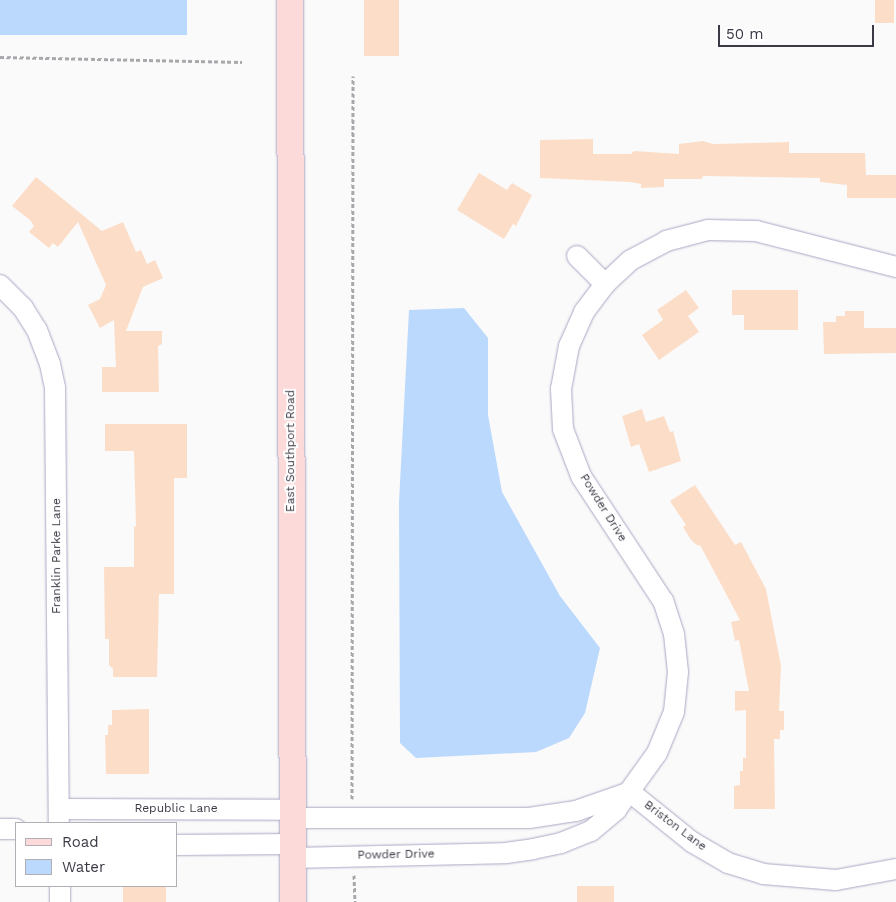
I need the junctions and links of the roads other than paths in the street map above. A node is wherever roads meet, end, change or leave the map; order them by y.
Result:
1 (290, 0) edge
2 (577, 256) dead end
3 (896, 268) edge
4 (0, 284) edge
5 (605, 284) junction
6 (630, 792) junction
7 (292, 814) junction
8 (59, 816) edge
9 (0, 829) edge
10 (15, 829) edge
11 (178, 845) edge
12 (292, 851) junction
13 (896, 869) edge
14 (60, 887) edge
15 (60, 902) edge
16 (293, 902) edge

1 - 7 main road, East Southport Road
2 - 5 street
3 - 5 street, Powder Drive
4 - 8 street, Franklin Parke Lane
5 - 6 street, Powder Drive
6 - 7 street
6 - 12 street, Powder Drive
6 - 13 street, Briston Lane
7 - 8 street, Republic Lane
7 - 12 main road, East Southport Road
9 - 10 street
11 - 12 street
12 - 16 main road, East Southport Road
14 - 15 street

